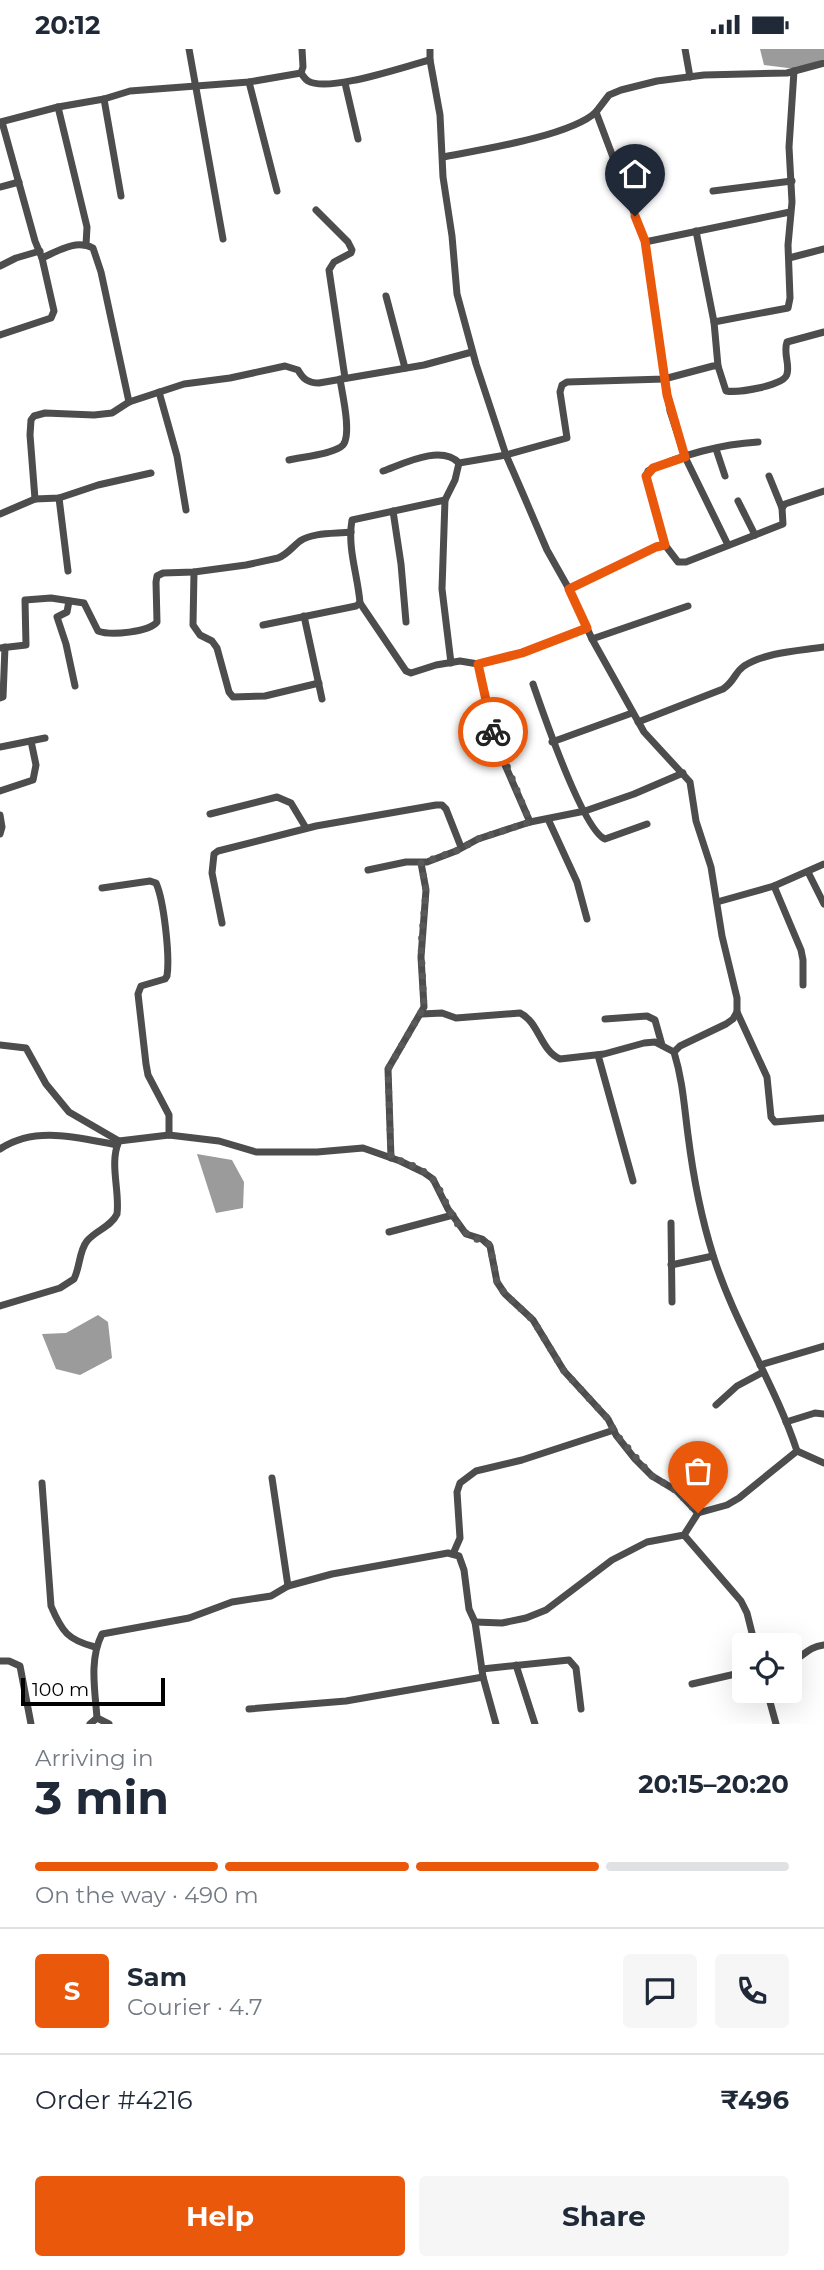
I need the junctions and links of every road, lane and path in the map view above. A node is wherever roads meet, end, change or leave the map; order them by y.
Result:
1 (189, 49) edge
2 (302, 49) edge
3 (430, 49) edge
4 (685, 49) edge
5 (430, 60) junction
6 (824, 63) edge
7 (794, 71) junction
8 (300, 73) junction
9 (690, 77) junction
10 (249, 82) junction
11 (345, 83) junction
12 (197, 85) junction
13 (104, 99) junction
14 (58, 107) junction
15 (596, 112) junction
16 (1, 122) edge
17 (358, 139) dead end
18 (443, 157) junction
19 (792, 181) junction
20 (19, 183) junction
21 (0, 187) edge
22 (276, 191) dead end
23 (713, 191) dead end
24 (121, 196) dead end
25 (316, 210) dead end
26 (790, 212) junction
27 (696, 231) junction
28 (223, 239) dead end
29 (645, 241) junction
30 (86, 245) junction
31 (824, 249) edge
32 (41, 254) junction
33 (789, 258) junction
34 (0, 266) edge
35 (386, 296) dead end
36 (714, 322) junction
37 (824, 332) edge
38 (0, 335) edge
39 (472, 352) junction
40 (718, 366) junction
41 (405, 368) junction
42 (342, 378) junction
43 (664, 379) junction
44 (159, 392) junction
45 (129, 402) junction
46 (758, 442) dead end
47 (716, 449) junction
48 (506, 455) junction
49 (685, 457) junction
50 (289, 460) dead end
51 (459, 463) junction
52 (383, 471) dead end
53 (151, 473) dead end
54 (725, 476) dead end
55 (769, 476) dead end
56 (824, 491) edge
57 (59, 498) junction
58 (35, 499) junction
59 (445, 500) junction
60 (738, 501) dead end
61 (782, 508) junction
62 (186, 510) dead end
63 (393, 511) junction
64 (0, 514) edge
65 (351, 532) junction
66 (755, 535) junction
67 (665, 545) junction
68 (728, 545) junction
69 (68, 571) dead end
70 (194, 572) junction
71 (569, 589) junction
72 (69, 601) junction
73 (359, 603) junction
74 (688, 606) dead end
75 (304, 616) junction
76 (406, 622) dead end
77 (263, 625) dead end
78 (587, 628) junction
79 (592, 639) junction
80 (824, 647) edge
81 (3, 648) edge
82 (451, 663) junction
83 (478, 664) junction
84 (319, 683) junction
85 (533, 684) dead end
86 (75, 686) dead end
87 (0, 698) edge
88 (322, 698) dead end
89 (632, 713) junction
90 (638, 722) junction
91 (45, 738) dead end
92 (31, 741) junction
93 (552, 741) junction
94 (0, 747) edge
95 (684, 773) junction
96 (0, 791) edge
97 (585, 811) junction
98 (210, 814) dead end
99 (0, 815) edge
100 (548, 819) junction
101 (530, 822) junction
102 (648, 824) dead end
103 (306, 828) junction
104 (0, 834) edge
105 (461, 847) junction
106 (421, 863) junction
107 (824, 864) edge
108 (368, 870) dead end
109 (808, 872) junction
110 (774, 885) junction
111 (102, 888) dead end
112 (717, 902) junction
113 (824, 904) edge
114 (587, 919) dead end
115 (222, 923) dead end
116 (803, 985) dead end
117 (737, 1012) junction
118 (422, 1013) junction
119 (605, 1019) dead end
120 (0, 1045) edge
121 (662, 1045) junction
122 (674, 1052) junction
123 (598, 1055) junction
124 (824, 1118) edge
125 (169, 1135) junction
126 (118, 1143) junction
127 (0, 1149) edge
128 (391, 1157) junction
129 (633, 1181) dead end
130 (453, 1215) junction
131 (671, 1223) dead end
132 (388, 1232) dead end
133 (713, 1256) junction
134 (671, 1265) junction
135 (672, 1302) dead end
136 (0, 1306) edge
137 (824, 1346) edge
138 (762, 1369) junction
139 (716, 1405) dead end
140 (824, 1414) edge
141 (786, 1422) junction
142 (614, 1430) junction
143 (797, 1451) junction
144 (824, 1463) edge
145 (272, 1478) dead end
146 (42, 1483) dead end
147 (698, 1513) junction
148 (684, 1535) junction
149 (453, 1554) junction
150 (288, 1586) junction
151 (475, 1622) junction
152 (752, 1633) edge
153 (824, 1646) edge
154 (95, 1647) junction
155 (802, 1656) edge
156 (0, 1661) edge
157 (516, 1665) junction
158 (483, 1673) junction
159 (732, 1675) edge
160 (692, 1684) dead end
161 (770, 1703) edge
162 (249, 1709) dead end
163 (581, 1709) dead end
164 (92, 1722) edge
165 (31, 1724) edge
166 (109, 1724) edge
167 (496, 1724) edge
168 (535, 1724) edge
169 (776, 1724) edge

1 - 12 street
2 - 8 street
3 - 5 street
4 - 9 street
5 - 11 street
5 - 18 street
6 - 7 street
7 - 9 street
7 - 19 street
8 - 10 street
8 - 11 street
9 - 15 street
10 - 12 street
10 - 22 street
11 - 17 street
12 - 13 street
12 - 28 street
13 - 14 street
13 - 24 street
14 - 16 street
14 - 30 street
15 - 18 street
15 - 29 street
16 - 20 street
18 - 39 street
19 - 23 street
19 - 26 street
20 - 21 street
20 - 32 street
25 - 42 street
26 - 27 street
26 - 33 street
27 - 29 street
27 - 36 street
29 - 43 street
30 - 32 street
30 - 45 street
31 - 33 street
32 - 34 street
32 - 38 street
33 - 36 street
35 - 41 street
36 - 40 street
37 - 40 street
39 - 41 street
39 - 48 street
40 - 43 street
41 - 42 street
42 - 44 street
42 - 50 street
43 - 48 street
43 - 49 street
44 - 45 street
44 - 62 street
45 - 58 street
46 - 47 street
47 - 49 street
47 - 54 street
48 - 51 street
48 - 71 street
49 - 67 street
49 - 68 street
51 - 52 street
51 - 59 street
53 - 57 street
55 - 61 street
56 - 61 street
57 - 58 street
57 - 69 street
58 - 64 street
59 - 63 street
59 - 82 street
60 - 66 street
61 - 66 street
63 - 65 street
63 - 76 street
65 - 70 street
65 - 73 street
66 - 68 street
67 - 68 street
67 - 71 street
70 - 72 street
70 - 84 street
71 - 78 street
72 - 81 street
72 - 86 street
73 - 75 street
73 - 82 street
74 - 79 street
75 - 77 street
75 - 84 street
78 - 79 street
78 - 83 street
79 - 89 street
80 - 90 street
81 - 87 street
82 - 83 street
83 - 101 street
84 - 88 street
85 - 93 street
89 - 90 street
89 - 93 street
90 - 95 street
91 - 92 street
92 - 94 street
92 - 96 street
93 - 97 street
95 - 97 street
95 - 112 street
97 - 100 street
97 - 102 street
98 - 103 street
99 - 104 street
100 - 101 street
100 - 114 street
101 - 105 street
103 - 105 street
103 - 115 street
105 - 106 street
106 - 108 street
106 - 118 street
107 - 109 street
109 - 110 street
109 - 113 street
110 - 112 street
110 - 116 street
111 - 125 street
112 - 117 street
117 - 122 street
117 - 124 street
118 - 123 street
118 - 128 street
119 - 121 street
120 - 126 street
121 - 122 street
121 - 123 street
122 - 133 street
123 - 129 street
125 - 126 street
125 - 128 street
126 - 127 street
126 - 136 street
128 - 130 street
130 - 132 street
130 - 142 street
131 - 134 street
133 - 134 street
133 - 138 street
134 - 135 street
137 - 138 street
138 - 139 street
138 - 141 street
140 - 141 street
141 - 143 street
142 - 147 street
142 - 149 street
143 - 144 street
143 - 147 street
145 - 150 street
146 - 154 street
147 - 148 street
148 - 151 street
148 - 152 street
149 - 150 street
149 - 151 street
150 - 154 street
151 - 158 street
153 - 155 street
154 - 164 street
156 - 165 street
157 - 158 street
157 - 163 street
157 - 168 street
158 - 162 street
158 - 167 street
159 - 160 street
161 - 169 street
164 - 166 street

